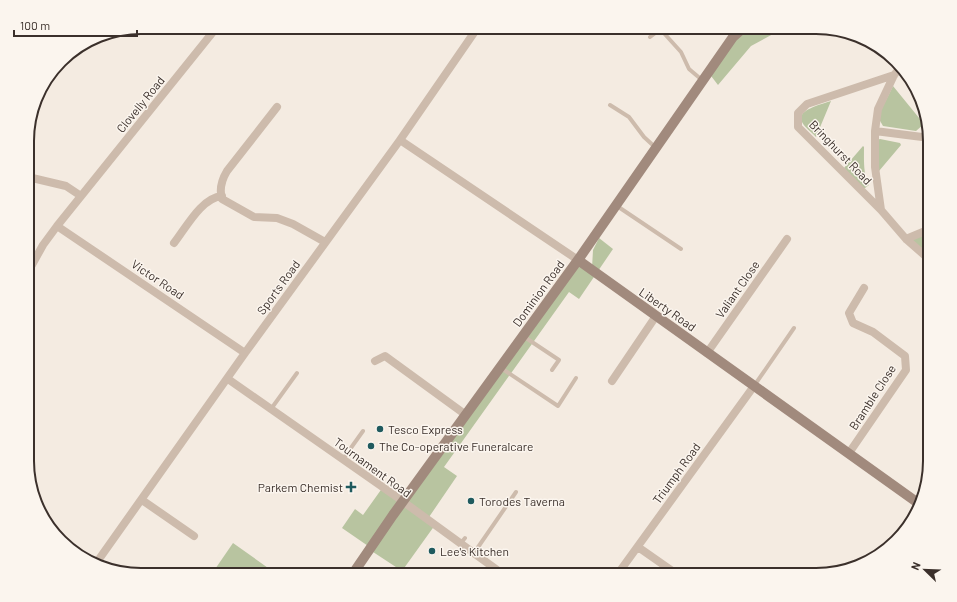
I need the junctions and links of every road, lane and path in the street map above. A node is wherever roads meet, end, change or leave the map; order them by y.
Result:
1 (211, 34) edge
2 (654, 34) edge
3 (665, 34) edge
4 (736, 34) edge
5 (473, 35) edge
6 (650, 37) dead end
7 (897, 72) edge
8 (894, 76) junction
9 (703, 81) junction
10 (610, 104) dead end
11 (277, 107) dead end
12 (875, 131) junction
13 (923, 137) edge
14 (400, 140) junction
15 (656, 148) junction
16 (34, 178) edge
17 (81, 196) junction
18 (222, 196) junction
19 (615, 204) junction
20 (881, 210) junction
21 (57, 226) junction
22 (923, 232) edge
23 (787, 239) dead end
24 (906, 239) junction
25 (325, 242) junction
26 (174, 243) dead end
27 (681, 249) dead end
28 (923, 254) edge
29 (578, 260) junction
30 (34, 261) edge
31 (864, 288) dead end
32 (656, 316) junction
33 (794, 328) dead end
34 (523, 336) junction
35 (245, 353) junction
36 (707, 353) junction
37 (375, 361) dead end
38 (501, 367) junction
39 (552, 370) dead end
40 (297, 373) dead end
41 (576, 378) dead end
42 (228, 379) junction
43 (612, 381) dead end
44 (754, 386) junction
45 (272, 409) junction
46 (466, 415) junction
47 (364, 431) dead end
48 (849, 454) junction
49 (343, 459) junction
50 (516, 492) dead end
51 (142, 500) junction
52 (915, 501) edge
53 (403, 503) junction
54 (194, 536) dead end
55 (638, 547) junction
56 (474, 553) junction
57 (99, 559) edge
58 (357, 568) edge
59 (489, 568) edge
60 (622, 568) edge
61 (668, 568) edge

1 - 17 street, Clovelly Road
2 - 6 lane
3 - 9 lane
4 - 9 street, Dominion Road
5 - 14 street, Sports Road
7 - 8 street, Bringhurst Road
8 - 12 street, Bringhurst Road
8 - 20 street, Bringhurst Road
9 - 15 street, Dominion Road
10 - 15 lane
11 - 18 street
12 - 13 street
12 - 20 street, Bringhurst Road
14 - 25 street, Sports Road
14 - 29 street, Liberty Road
15 - 19 street, Dominion Road
16 - 17 street
17 - 21 street, Clovelly Road
18 - 25 street
18 - 26 street
19 - 27 lane
19 - 29 street, Dominion Road
20 - 24 street, Bringhurst Road
21 - 30 street, Clovelly Road
21 - 35 street, Victor Road
22 - 24 street
23 - 36 street, Valiant Close
24 - 28 street, Bringhurst Road
25 - 35 street, Sports Road
29 - 32 street, Liberty Road
29 - 34 street, Dominion Road
31 - 48 street, Bramble Close
32 - 36 street, Liberty Road
32 - 43 street
33 - 44 lane
34 - 38 street, Dominion Road
34 - 39 lane
35 - 42 street, Sports Road
36 - 44 street, Liberty Road
37 - 46 street
38 - 41 lane
38 - 46 street, Dominion Road
40 - 45 lane
42 - 45 street, Tournament Road
42 - 51 street, Sports Road
44 - 48 street, Liberty Road
44 - 55 street, Triumph Road
45 - 49 street, Tournament Road
46 - 53 street, Dominion Road
47 - 49 lane
48 - 52 street, Liberty Road
49 - 53 street, Tournament Road
50 - 56 lane
51 - 54 street
51 - 57 street, Sports Road
53 - 56 street, Tournament Road
53 - 58 street, Dominion Road
55 - 60 street, Triumph Road
55 - 61 street
56 - 59 street, Tournament Road

